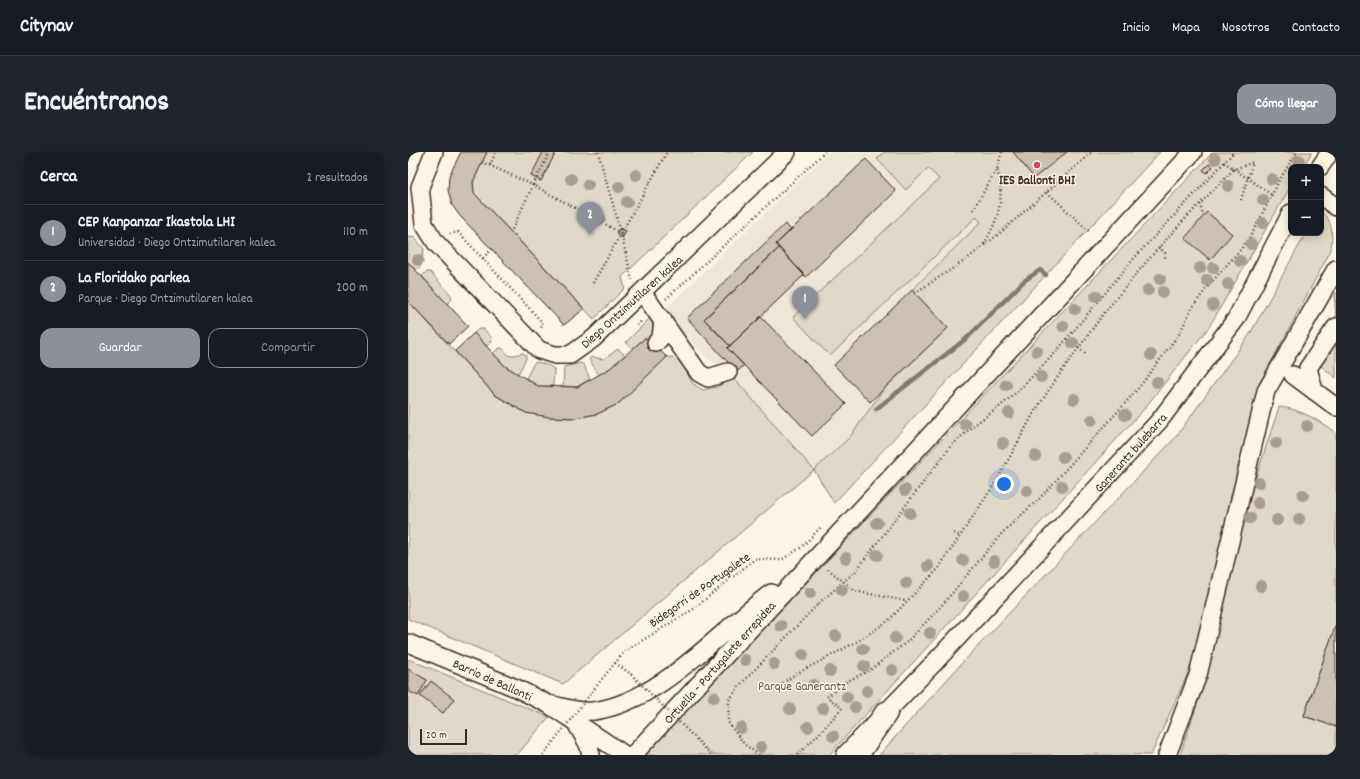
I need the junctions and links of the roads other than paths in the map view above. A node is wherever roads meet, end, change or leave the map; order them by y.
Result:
1 (434, 152) edge
2 (787, 152) edge
3 (1193, 152) edge
4 (1330, 152) edge
5 (1322, 164) edge
6 (1324, 198) edge
7 (1336, 207) edge
8 (1288, 219) edge
9 (1336, 269) edge
10 (638, 289) junction
11 (659, 315) junction
12 (1336, 327) edge
13 (656, 343) dead end
14 (728, 372) dead end
15 (1293, 375) dead end
16 (1314, 391) junction
17 (1336, 407) edge
18 (809, 564) junction
19 (408, 643) edge
20 (548, 704) junction
21 (886, 713) junction
22 (575, 722) junction
23 (591, 755) edge
24 (625, 755) edge
25 (633, 755) edge
26 (845, 755) edge
27 (857, 755) edge
28 (1167, 755) edge

1 - 10 street, Diego Ontzimutilaren kalea
2 - 10 street, Diego Ontzimutilaren kalea
3 - 18 street
4 - 5 street
6 - 7 street
8 - 21 street, Ganerantz bulebarra
9 - 28 street
10 - 11 street
11 - 13 street
11 - 14 street
12 - 16 street
15 - 16 street
16 - 17 street
18 - 20 street
18 - 25 street, Ortuella - Portugalete errepidea
19 - 20 street, Barrio de Ballonti
20 - 22 street, Barrio de Ballonti
21 - 26 street
21 - 27 main road
22 - 23 street
22 - 24 street, Barrio de Ballonti

